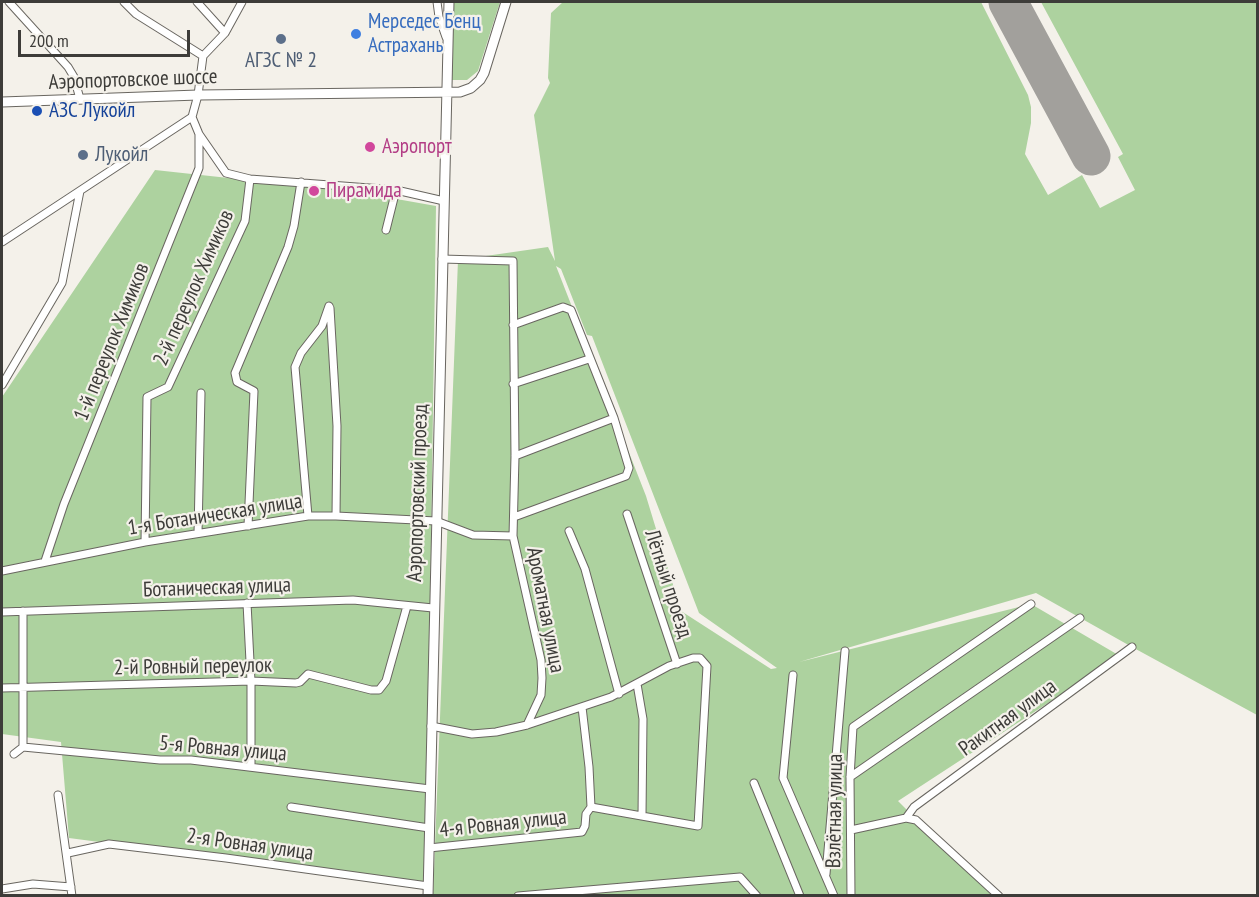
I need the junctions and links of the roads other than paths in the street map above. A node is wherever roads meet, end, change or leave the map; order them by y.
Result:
1 (9, 2) edge
2 (124, 2) edge
3 (197, 2) edge
4 (242, 2) edge
5 (437, 2) edge
6 (449, 2) edge
7 (506, 2) edge
8 (225, 33) junction
9 (448, 42) junction
10 (203, 56) junction
11 (446, 92) junction
12 (198, 95) junction
13 (80, 99) junction
14 (2, 102) edge
15 (192, 117) junction
16 (199, 134) junction
17 (250, 179) junction
18 (301, 182) junction
19 (396, 190) junction
20 (80, 191) junction
21 (444, 201) junction
22 (386, 230) dead end
23 (2, 242) edge
24 (442, 259) junction
25 (513, 325) junction
26 (590, 359) junction
27 (513, 384) junction
28 (2, 385) edge
29 (201, 393) dead end
30 (614, 418) junction
31 (515, 456) junction
32 (627, 514) dead end
33 (308, 516) junction
34 (336, 516) junction
35 (514, 517) junction
36 (436, 521) junction
37 (248, 526) junction
38 (569, 531) dead end
39 (198, 533) junction
40 (513, 536) junction
41 (145, 542) junction
42 (45, 561) junction
43 (2, 571) edge
44 (247, 603) junction
45 (1031, 604) dead end
46 (407, 606) junction
47 (433, 608) junction
48 (23, 611) junction
49 (2, 612) edge
50 (1080, 618) dead end
51 (1132, 648) dead end
52 (845, 651) dead end
53 (677, 664) junction
54 (793, 675) dead end
55 (251, 681) junction
56 (637, 684) junction
57 (24, 687) junction
58 (2, 688) edge
59 (619, 694) junction
60 (582, 707) junction
61 (528, 725) junction
62 (431, 726) junction
63 (23, 747) junction
64 (14, 754) dead end
65 (252, 767) junction
66 (850, 777) junction
67 (754, 783) dead end
68 (430, 789) junction
69 (58, 795) dead end
70 (291, 807) dead end
71 (591, 807) junction
72 (642, 816) junction
73 (906, 818) junction
74 (429, 828) junction
75 (851, 830) junction
76 (429, 848) junction
77 (68, 853) junction
78 (826, 877) junction
79 (2, 889) edge
80 (72, 891) edge
81 (428, 891) edge
82 (518, 896) edge
83 (757, 896) edge
84 (800, 896) edge
85 (834, 896) edge
86 (851, 896) edge
87 (999, 896) edge

1 - 13 street
2 - 10 street
3 - 8 street
4 - 8 street
5 - 9 street
6 - 9 main road, Аэропортовский проезд
7 - 11 main road, Аэропортовское шоссе
8 - 10 street
9 - 11 main road, Аэропортовский проезд
10 - 12 street
11 - 12 main road, Аэропортовское шоссе
11 - 21 main road, Аэропортовский проезд
12 - 13 main road, Аэропортовское шоссе
12 - 15 street
13 - 14 main road, Аэропортовское шоссе
15 - 16 street
15 - 20 street
16 - 17 street
16 - 42 street, 1-й переулок Химиков
17 - 18 street
17 - 41 street, 2-й переулок Химиков
18 - 19 street
18 - 37 street
19 - 21 street
19 - 22 street
20 - 23 street
20 - 28 street
21 - 24 main road, Аэропортовский проезд
24 - 25 street, Ароматная улица
24 - 36 main road, Аэропортовский проезд
25 - 26 street
25 - 27 street, Ароматная улица
26 - 27 street
26 - 30 street
27 - 31 street, Ароматная улица
29 - 39 street
30 - 31 street
30 - 35 street
31 - 35 street, Ароматная улица
32 - 53 street, Лётный проезд
33 - 34 street, 1-я Ботаническая улица
33 - 34 street
33 - 37 street, 1-я Ботаническая улица
34 - 36 street, 1-я Ботаническая улица
35 - 40 street, Ароматная улица
36 - 40 street, 1-я Ботаническая улица
36 - 47 main road, Аэропортовский проезд
37 - 39 street, 1-я Ботаническая улица
38 - 59 street
39 - 41 street, 1-я Ботаническая улица
40 - 61 street, Ароматная улица
41 - 42 street, 1-я Ботаническая улица
42 - 43 street, 1-я Ботаническая улица
44 - 46 street, Ботаническая улица
44 - 48 street, Ботаническая улица
44 - 55 street
45 - 66 street, Взлётная улица
46 - 47 street, Ботаническая улица
46 - 55 street, 2-й Ровный переулок
47 - 62 main road, Аэропортовский проезд
48 - 49 street, Ботаническая улица
48 - 57 street
50 - 66 street
51 - 73 street, Ракитная улица
52 - 78 street
53 - 56 street
53 - 72 street, 4-я Ровная улица
54 - 78 street
55 - 57 street, 2-й Ровный переулок
55 - 65 street
56 - 59 street
56 - 72 street
57 - 58 street, 2-й Ровный переулок
57 - 63 street
59 - 60 street
60 - 61 street
60 - 71 street
61 - 62 street
62 - 68 main road, Аэропортовский проезд
63 - 64 street
63 - 65 street, 5-я Ровная улица
65 - 68 street, 5-я Ровная улица
66 - 75 street, Взлётная улица
67 - 84 street
68 - 74 main road, Аэропортовский проезд
69 - 77 street
70 - 74 street, 4-я Ровная улица
71 - 72 street, 4-я Ровная улица
71 - 76 street, 4-я Ровная улица
73 - 75 street
73 - 87 street
74 - 76 main road, Аэропортовский проезд
75 - 86 street, Взлётная улица
76 - 81 main road, Аэропортовский проезд
77 - 80 street
77 - 81 street, 2-я Ровная улица
78 - 85 street
79 - 80 street
82 - 83 street

